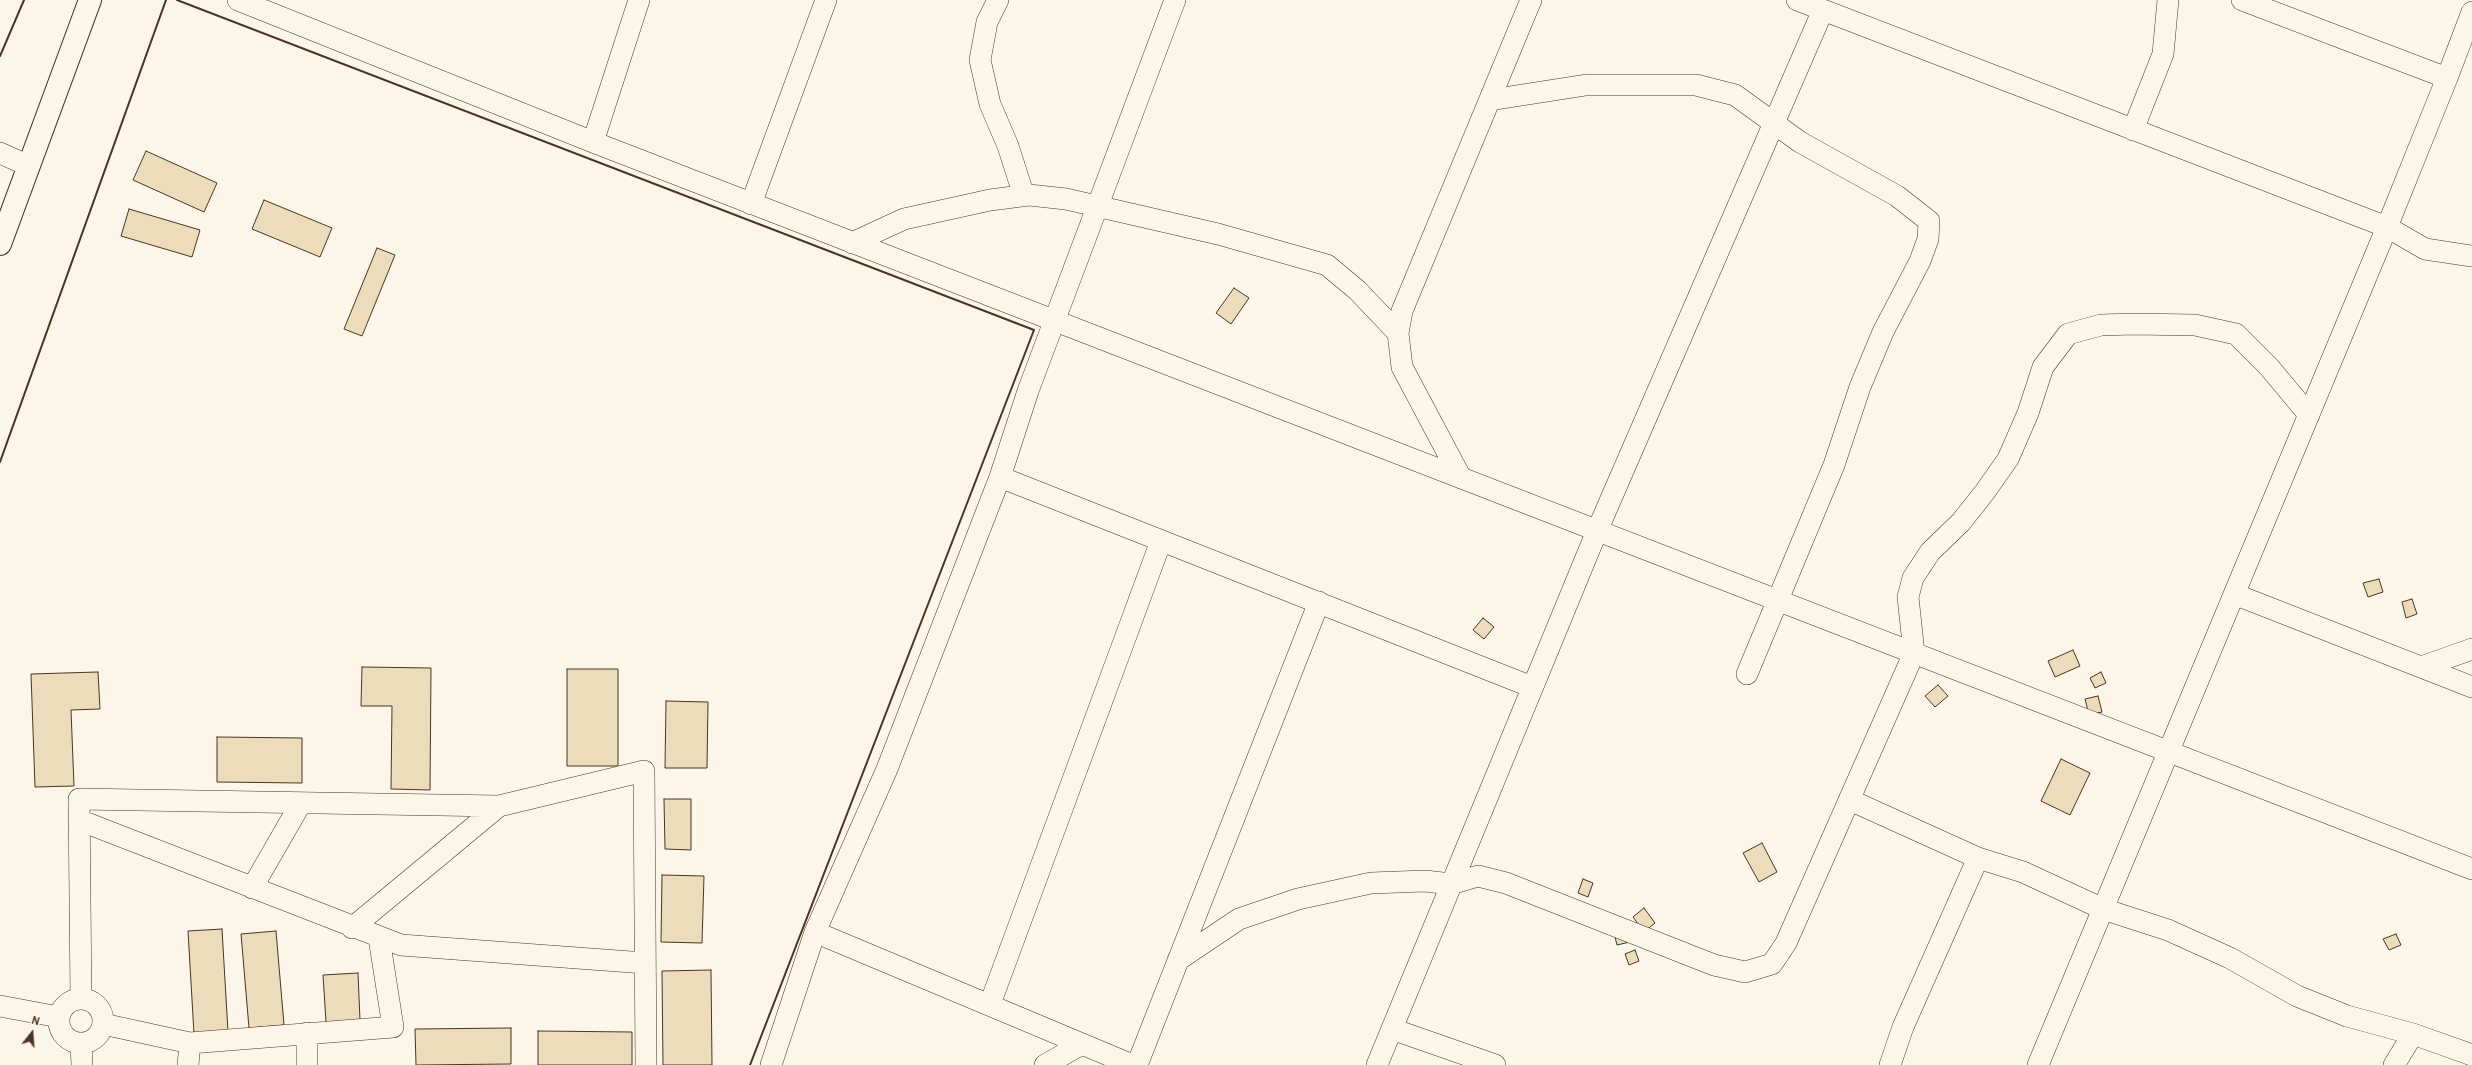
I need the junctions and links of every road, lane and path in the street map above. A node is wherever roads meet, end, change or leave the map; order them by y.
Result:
1 (90, 0) edge
2 (238, 0) edge
3 (639, 0) edge
4 (826, 0) edge
5 (998, 0) edge
6 (1175, 0) edge
7 (1531, 0) edge
8 (1797, 0) edge
9 (2168, 0) edge
10 (2242, 0) edge
11 (1823, 10) junction
12 (2472, 12) edge
13 (2446, 78) junction
14 (1490, 100) junction
15 (1774, 123) junction
16 (2133, 130) junction
17 (592, 142) junction
18 (0, 153) edge
19 (29, 166) junction
20 (1024, 196) junction
21 (751, 204) junction
22 (1098, 206) junction
23 (2387, 227) junction
24 (852, 243) junction
25 (0, 244) edge
26 (2472, 256) edge
27 (1055, 321) junction
28 (1398, 333) junction
29 (2309, 415) junction
30 (1000, 477) junction
31 (1461, 478) junction
32 (1597, 531) junction
33 (1161, 541) junction
34 (2234, 594) junction
35 (1778, 601) junction
36 (1319, 602) junction
37 (2472, 649) edge
38 (1914, 653) junction
39 (2421, 667) junction
40 (1747, 674) dead end
41 (1532, 687) junction
42 (2472, 687) edge
43 (2169, 752) junction
44 (1850, 800) junction
45 (301, 803) junction
46 (499, 806) junction
47 (79, 820) junction
48 (1978, 858) junction
49 (2472, 869) edge
50 (1451, 884) junction
51 (252, 888) junction
52 (2103, 910) junction
53 (352, 928) junction
54 (815, 932) junction
55 (379, 938) junction
56 (1178, 960) junction
57 (645, 962) junction
58 (81, 999) junction
59 (990, 1004) junction
60 (0, 1006) edge
61 (59, 1017) junction
62 (103, 1024) junction
63 (1392, 1028) junction
64 (307, 1033) junction
65 (2413, 1034) junction
66 (81, 1043) junction
67 (190, 1043) junction
68 (1082, 1044) junction
69 (2472, 1055) edge
70 (82, 1065) edge
71 (188, 1065) edge
72 (307, 1065) edge
73 (646, 1065) edge
74 (771, 1065) edge
75 (1045, 1065) edge
76 (1132, 1065) edge
77 (1137, 1065) edge
78 (1377, 1065) edge
79 (1495, 1065) edge
80 (1890, 1065) edge
81 (2038, 1065) edge
82 (2394, 1065) edge

1 - 19 highway
2 - 17 street
3 - 17 street
4 - 21 street
5 - 20 street
6 - 22 street
7 - 14 street
8 - 11 street
9 - 16 street
10 - 13 street
11 - 15 street
11 - 16 street
12 - 13 street
13 - 23 street
14 - 15 street
14 - 28 street
15 - 32 street
15 - 35 street
16 - 23 street
17 - 21 street
18 - 19 street
19 - 25 highway
20 - 22 street
20 - 24 street
21 - 24 street
22 - 27 street
22 - 28 street
23 - 26 street
23 - 29 street
24 - 27 street
27 - 30 street
27 - 31 street
28 - 31 street
29 - 34 street
29 - 38 street
30 - 33 street
30 - 54 street
31 - 32 street
32 - 35 street
32 - 41 street
33 - 36 street
33 - 59 street
34 - 39 street
34 - 43 street
35 - 38 street
35 - 40 street
36 - 41 street
36 - 56 street
37 - 39 street
38 - 43 street
38 - 44 street
39 - 42 street
41 - 50 street
43 - 49 street
43 - 52 street
44 - 48 street
44 - 50 street
45 - 46 street
45 - 47 street
45 - 51 street
46 - 53 street
46 - 57 street
47 - 51 street
47 - 58 street
48 - 52 street
48 - 80 street
50 - 56 street
50 - 63 street
51 - 53 street
52 - 65 street
52 - 81 street
53 - 55 street
54 - 59 street
54 - 74 street
55 - 57 street
55 - 64 street
56 - 77 street
57 - 73 street
58 - 61 street
58 - 62 street
59 - 68 street
60 - 61 street
61 - 66 street
62 - 66 street
62 - 67 street
63 - 78 street
63 - 79 street
64 - 67 street
64 - 72 street
65 - 69 street
65 - 82 street
66 - 70 street
67 - 71 street
68 - 75 street
68 - 76 street

